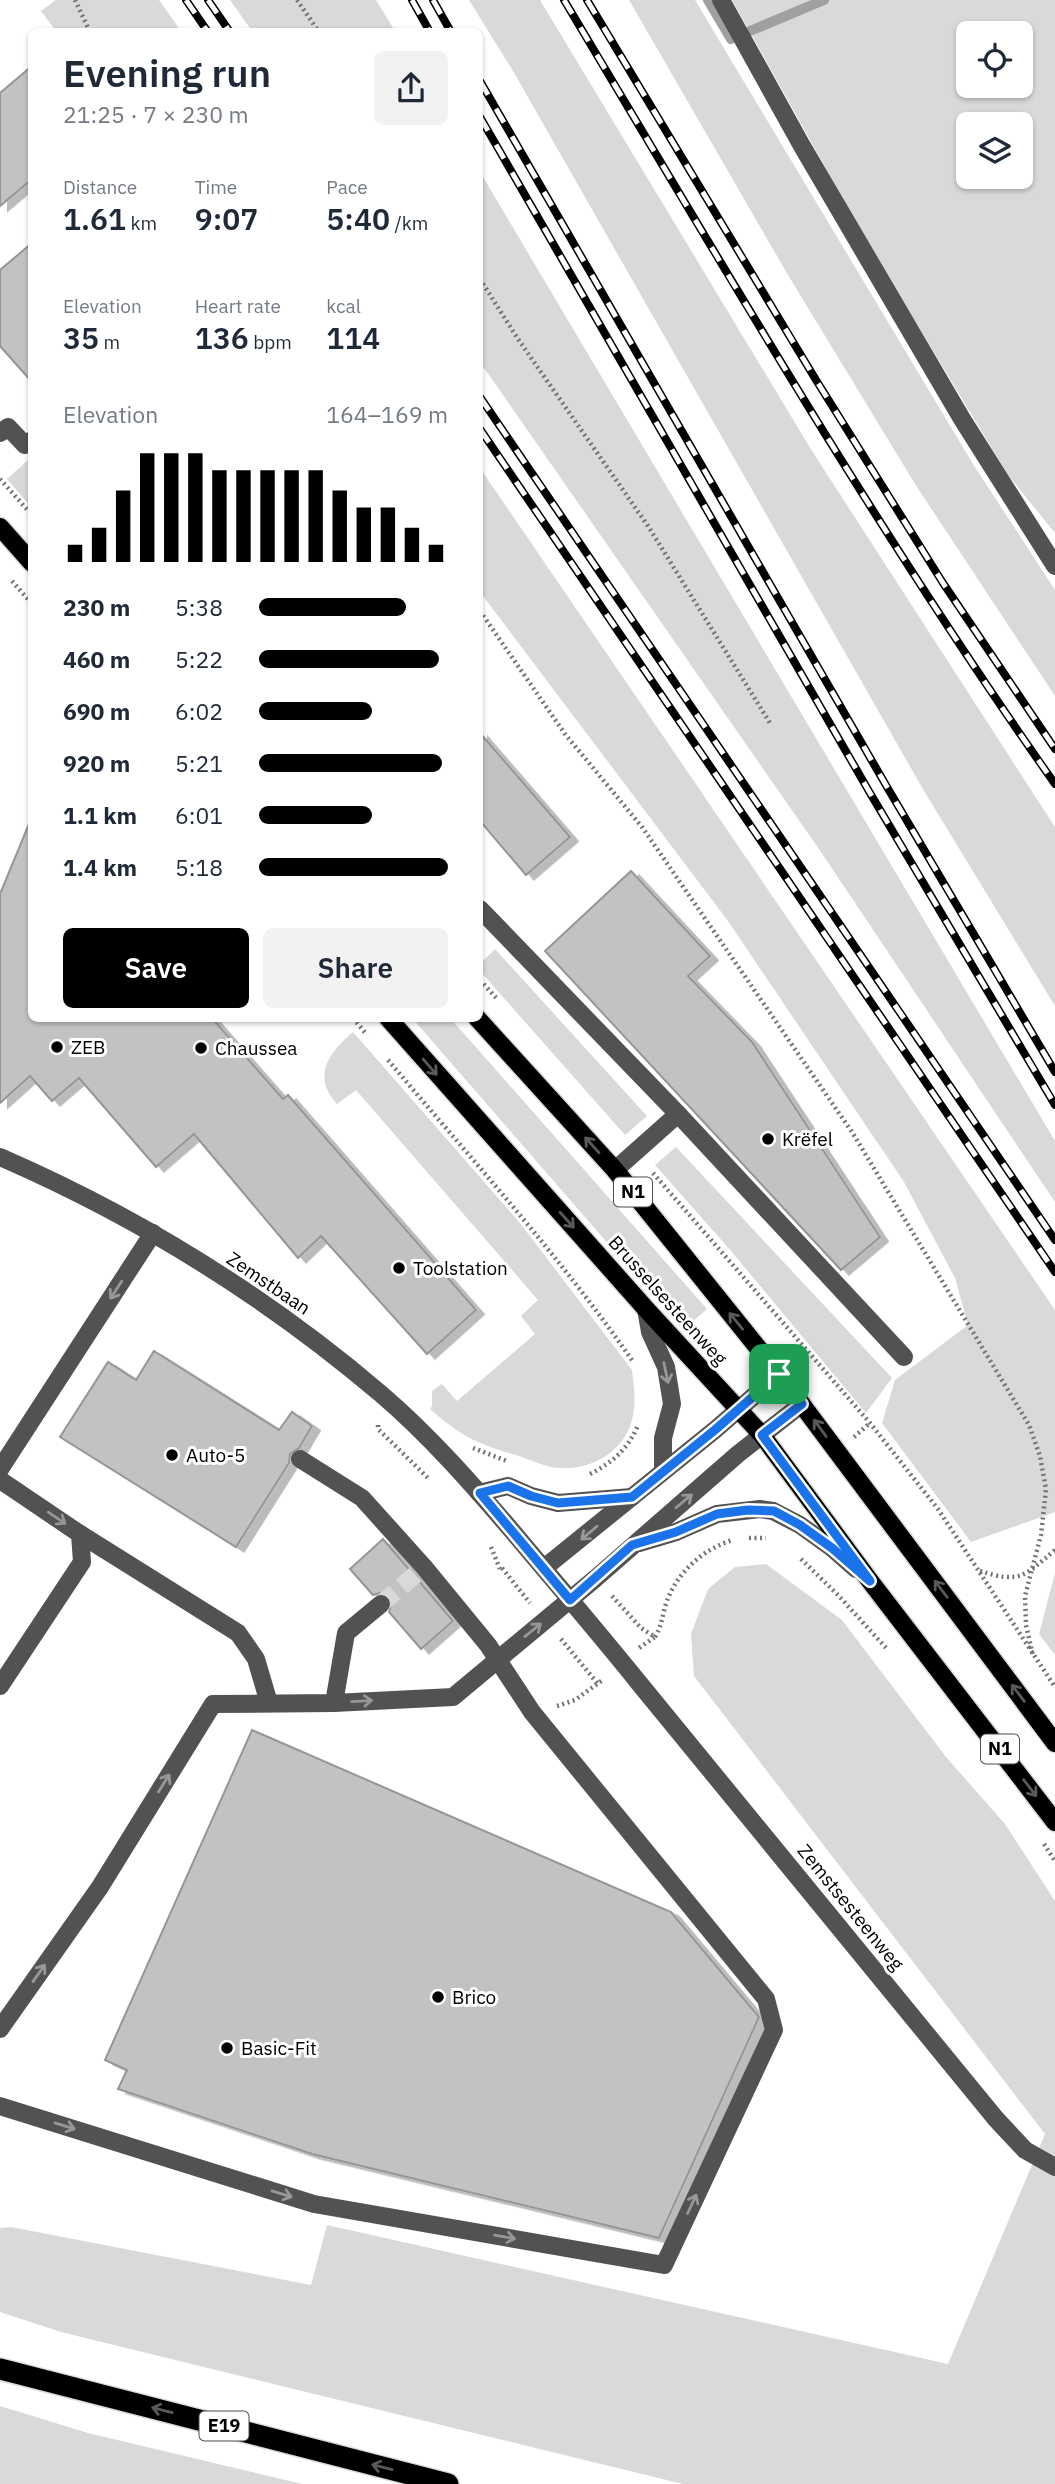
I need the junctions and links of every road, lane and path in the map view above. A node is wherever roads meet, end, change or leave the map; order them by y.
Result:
1 (75, 0) edge
2 (297, 0) edge
3 (721, 0) edge
4 (88, 28) edge
5 (317, 28) edge
6 (483, 284) edge
7 (3, 426) edge
8 (28, 443) edge
9 (0, 479) edge
10 (28, 510) edge
11 (0, 527) edge
12 (28, 558) edge
13 (1055, 566) edge
14 (8, 576) dead end
15 (28, 599) edge
16 (483, 615) edge
17 (770, 723) dead end
18 (483, 912) edge
19 (494, 925) junction
20 (483, 934) edge
21 (483, 983) edge
22 (507, 1010) dead end
23 (356, 1022) edge
24 (392, 1022) edge
25 (481, 1022) edge
26 (369, 1038) dead end
27 (386, 1057) dead end
28 (678, 1114) junction
29 (635, 1152) junction
30 (0, 1157) edge
31 (615, 1170) junction
32 (153, 1233) junction
33 (646, 1309) junction
34 (904, 1357) dead end
35 (637, 1368) dead end
36 (779, 1374) junction
37 (802, 1404) junction
38 (739, 1409) junction
39 (640, 1417) dead end
40 (762, 1435) junction
41 (464, 1444) dead end
42 (300, 1459) dead end
43 (513, 1463) dead end
44 (0, 1469) edge
45 (663, 1471) junction
46 (581, 1476) dead end
47 (0, 1480) edge
48 (480, 1493) junction
49 (632, 1497) junction
50 (774, 1511) junction
51 (80, 1534) junction
52 (632, 1545) junction
53 (1055, 1550) edge
54 (795, 1553) dead end
55 (544, 1568) junction
56 (1032, 1569) junction
57 (980, 1571) junction
58 (870, 1581) junction
59 (570, 1600) junction
60 (381, 1604) tunnel mouth
61 (655, 1637) dead end
62 (890, 1652) dead end
63 (1033, 1656) junction
64 (498, 1661) junction
65 (623, 1663) joint
66 (0, 1686) edge
67 (1055, 1687) edge
68 (269, 1703) junction
69 (334, 1703) junction
70 (1055, 1743) edge
71 (1055, 1822) edge
72 (1041, 1840) dead end
73 (1055, 1861) edge
74 (0, 2029) edge
75 (0, 2106) edge
76 (1055, 2167) edge
77 (0, 2369) edge
78 (448, 2484) edge

1 - 4 path
2 - 5 path
3 - 13 street
6 - 17 path
7 - 8 street
9 - 10 path
11 - 12 main road
14 - 15 path
16 - 56 path
18 - 19 street
19 - 20 street
19 - 28 street
21 - 22 path
23 - 26 path
24 -> 33 main road, Brusselsesteenweg / N1
31 -> 25 main road, Brusselsesteenweg / N1
27 - 35 path
28 - 29 street
28 - 34 street
29 - 31 street
29 - 57 path
30 - 32 street, Zemstbaan
36 -> 31 main road, Brusselsesteenweg / N1
32 -> 44 street
32 - 48 street, Zemstbaan
33 - 38 main road, Brusselsesteenweg / N1
33 -> 45 street
36 - 37 main road, Brusselsesteenweg / N1
36 - 38 street
37 - 40 street
70 -> 37 main road, Brusselsesteenweg / N1
38 - 40 main road, Brusselsesteenweg / N1
38 - 45 street
39 - 46 path
52 -> 40 street
40 - 58 main road, Brusselsesteenweg / N1
41 - 43 path
42 - 64 street
45 - 49 street
47 -> 51 street
48 - 49 street
48 - 55 street, Zemstbaan
49 -> 55 street
50 - 52 street
50 - 58 street
50 - 61 path
51 - 66 street
51 - 68 street
52 - 59 street
53 - 56 path
54 - 62 path
55 - 59 street, Zemstbaan
56 - 57 path
56 - 63 path
57 - 63 path
58 -> 71 main road, Brusselsesteenweg / N1
64 -> 59 street
59 - 65 street, Zemstbaan
60 - 69 street
63 - 67 path
69 -> 64 street
75 -> 64 street
65 - 76 street, Zemstsesteenweg
68 - 69 street
74 -> 68 street
72 - 73 path
78 -> 77 highway, E19

